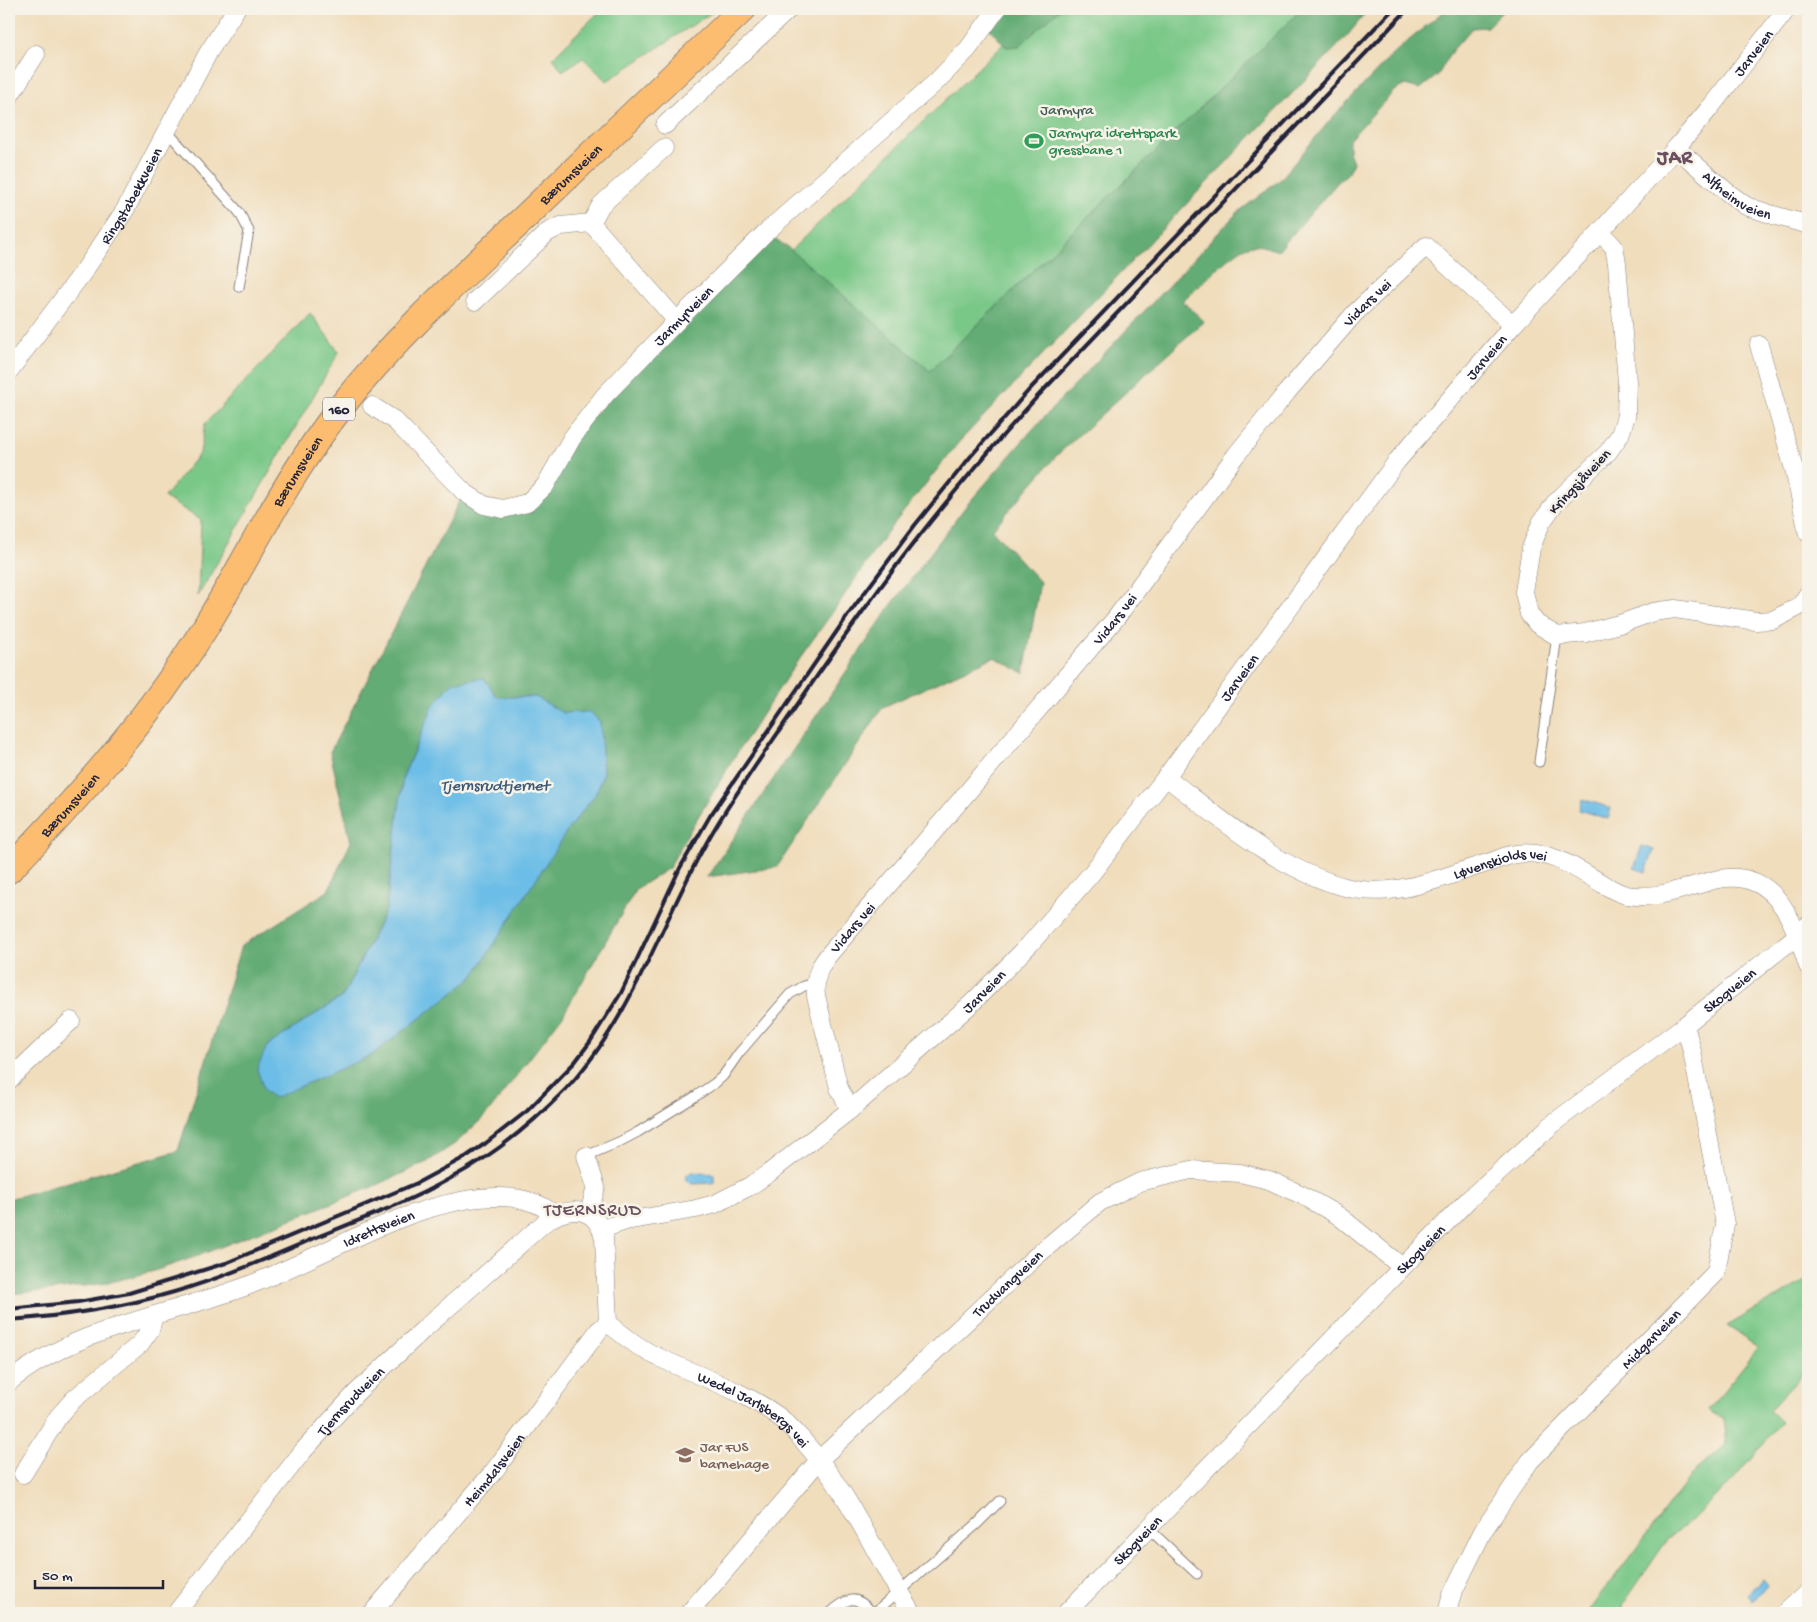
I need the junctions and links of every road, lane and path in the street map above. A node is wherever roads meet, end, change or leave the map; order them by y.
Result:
1 (236, 9) edge
2 (743, 9) edge
3 (789, 9) edge
4 (997, 9) edge
5 (1788, 9) edge
6 (36, 54) dead end
7 (9, 97) edge
8 (665, 125) dead end
9 (166, 130) junction
10 (664, 148) dead end
11 (1676, 148) junction
12 (591, 223) junction
13 (1808, 223) edge
14 (1600, 232) junction
15 (239, 288) dead end
16 (475, 301) dead end
17 (677, 321) junction
18 (1512, 325) junction
19 (1759, 345) dead end
20 (9, 370) edge
21 (372, 406) dead end
22 (1808, 534) edge
23 (1808, 594) edge
24 (1557, 636) junction
25 (1539, 762) dead end
26 (1166, 777) junction
27 (9, 870) edge
28 (1803, 930) edge
29 (1808, 966) edge
30 (815, 984) junction
31 (71, 1020) dead end
32 (1685, 1025) junction
33 (9, 1080) edge
34 (850, 1110) junction
35 (586, 1156) joint
36 (589, 1214) junction
37 (555, 1216) junction
38 (602, 1229) junction
39 (1402, 1267) junction
40 (154, 1316) junction
41 (608, 1323) junction
42 (9, 1382) edge
43 (820, 1460) junction
44 (23, 1474) dead end
45 (1000, 1501) dead end
46 (1149, 1528) junction
47 (1196, 1574) dead end
48 (1808, 1592) edge
49 (899, 1593) junction
50 (176, 1613) edge
51 (372, 1613) edge
52 (689, 1613) edge
53 (830, 1613) edge
54 (874, 1613) edge
55 (912, 1613) edge
56 (1066, 1613) edge
57 (1448, 1613) edge
58 (1785, 1613) edge

1 - 9 street, Ringstabekkveien
2 - 27 main road, Bærumsveien / 160
3 - 8 street
4 - 17 street, Jarmyrveien
5 - 11 street, Jarveien
6 - 7 street
9 - 15 lane
9 - 20 street, Ringstabekkveien
10 - 12 street
11 - 13 street, Alfheimveien
11 - 14 street, Jarveien
12 - 16 street
12 - 17 street
14 - 18 street, Jarveien
14 - 24 street, Kringsjåveien
17 - 21 street, Jarmyrveien
18 - 26 street, Jarveien
18 - 30 street, Vidars vei
19 - 22 street
23 - 24 street
24 - 25 lane
26 - 28 street, Løvenskiolds vei
26 - 34 street, Jarveien
28 - 29 street, Løvenskiolds vei
28 - 32 street, Skogveien
30 - 34 street
30 - 35 lane
31 - 33 street
32 - 39 street, Skogveien
32 - 57 street, Midgarveien
34 - 38 street, Jarveien
35 - 36 street
36 - 37 street
36 - 38 street
37 - 40 street, Idrettsveien
37 - 50 street, Tjernsrudveien
38 - 41 street
39 - 43 street, Trudvangveien
39 - 46 street, Skogveien
40 - 42 street, Idrettsveien
40 - 44 street
41 - 43 street, Wedel Jarlsbergs vei
41 - 51 street, Heimdalsveien
43 - 49 street, Wedel Jarlsbergs vei
43 - 52 street, Trudvangveien
45 - 49 lane
46 - 47 lane
46 - 56 street, Skogveien
48 - 58 street
49 - 54 lane
49 - 55 street, Wedel Jarlsbergs vei
53 - 54 lane

